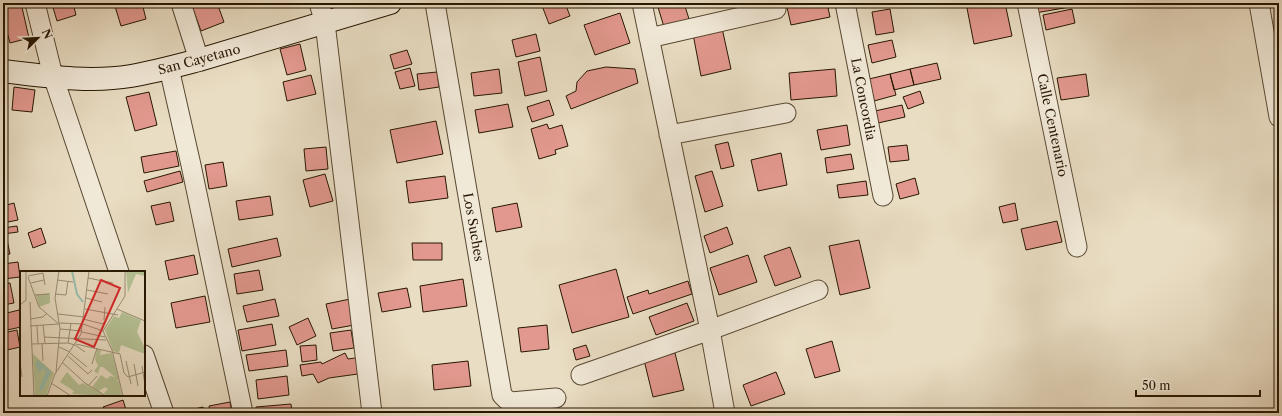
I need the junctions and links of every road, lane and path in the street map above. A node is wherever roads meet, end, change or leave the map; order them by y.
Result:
1 (35, 3) edge
2 (181, 3) edge
3 (390, 3) edge
4 (435, 3) edge
5 (642, 3) edge
6 (845, 3) edge
7 (1027, 3) edge
8 (1259, 3) edge
9 (776, 9) dead end
10 (322, 13) edge
11 (649, 38) junction
12 (199, 60) junction
13 (169, 68) junction
14 (3, 71) edge
15 (53, 76) junction
16 (786, 113) dead end
17 (1279, 117) edge
18 (669, 135) junction
19 (883, 196) dead end
20 (1077, 247) dead end
21 (118, 271) edge
22 (818, 290) dead end
23 (710, 330) junction
24 (145, 358) edge
25 (581, 375) dead end
26 (556, 398) dead end
27 (164, 413) edge
28 (243, 413) edge
29 (372, 413) edge
30 (725, 413) edge

1 - 15 street
2 - 12 street
3 - 10 main road, San Cayetano
4 - 26 street, Los Suches
5 - 11 street
6 - 19 street, La Concordia
7 - 20 street, Calle Centenario
8 - 17 street
9 - 11 street
10 - 12 main road, San Cayetano
10 - 29 street
11 - 18 street
12 - 13 main road, San Cayetano
13 - 15 main road, San Cayetano
13 - 28 street
14 - 15 main road, San Cayetano
15 - 21 street
16 - 18 street
18 - 23 street
22 - 23 street
23 - 25 street
23 - 30 street
24 - 27 street

